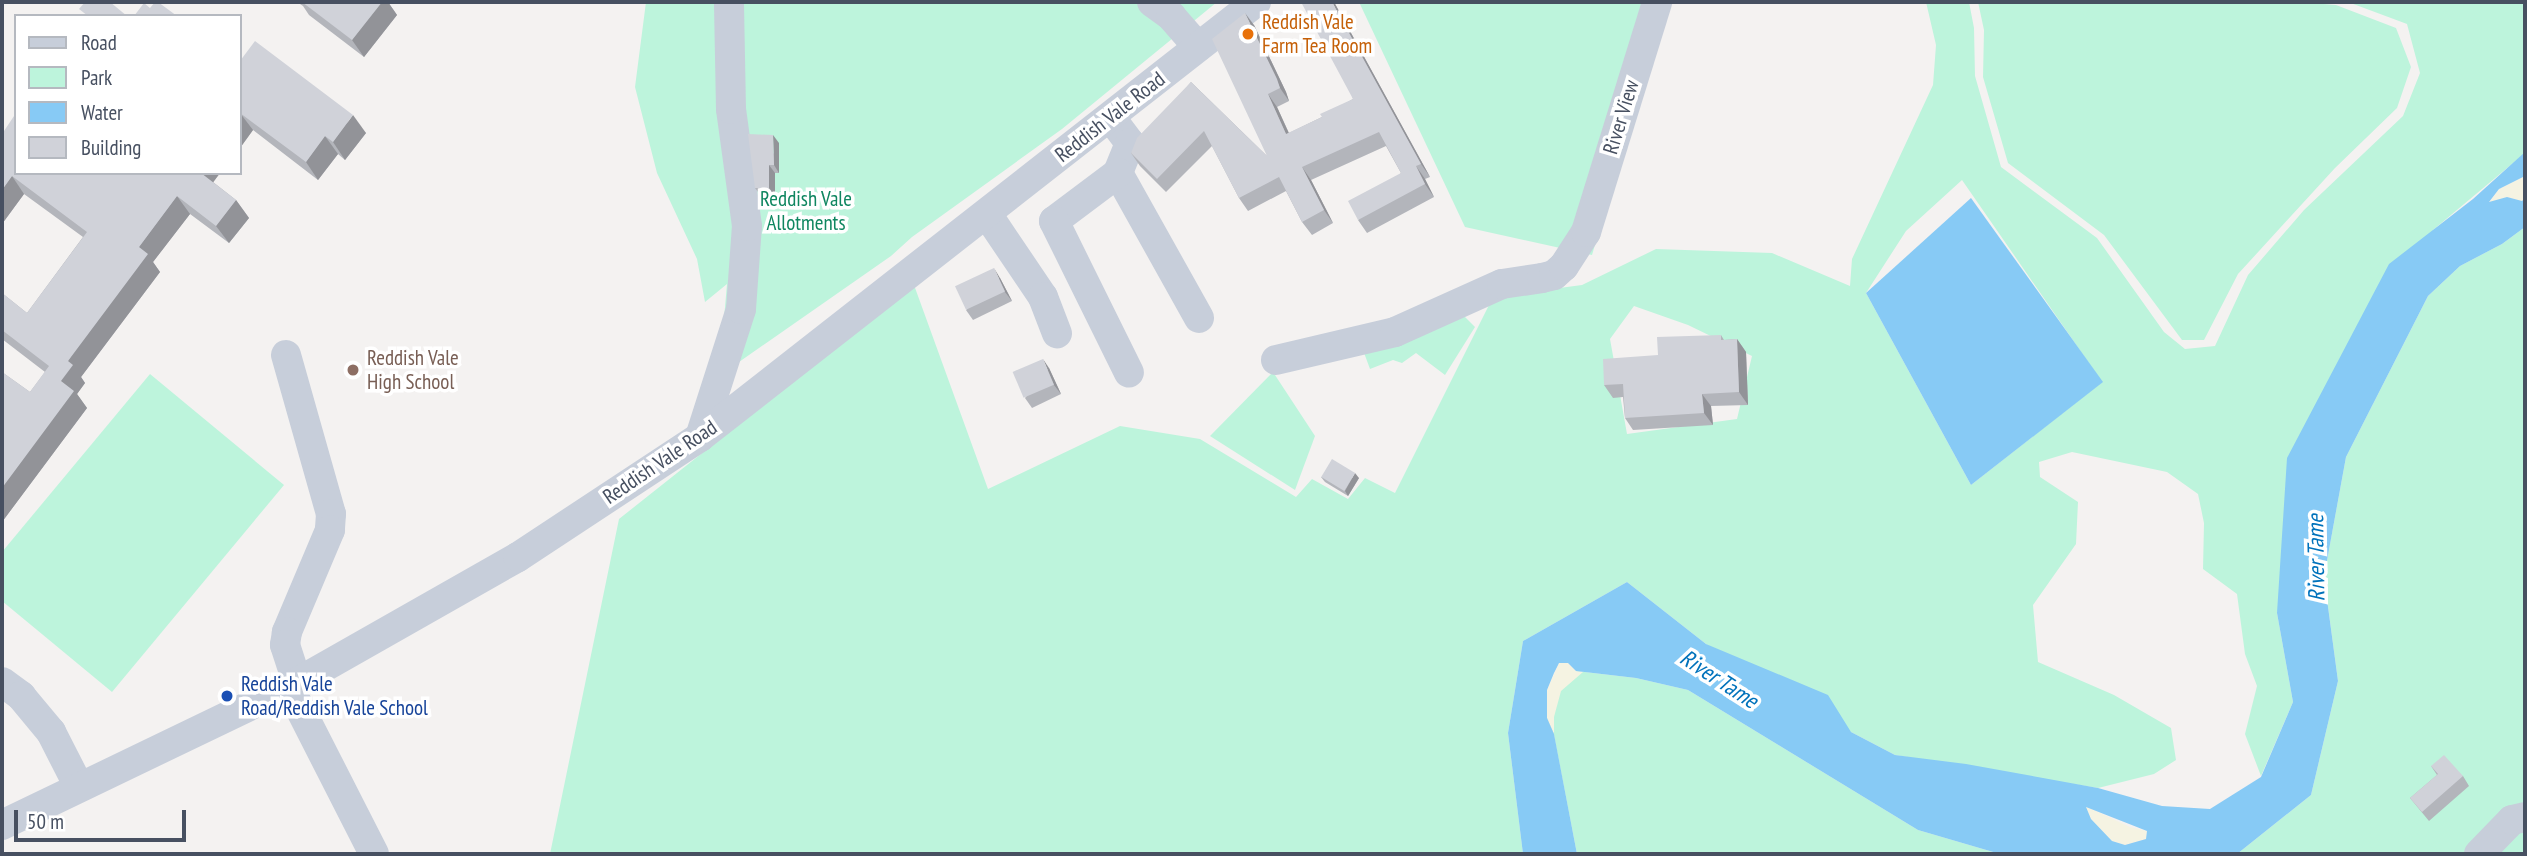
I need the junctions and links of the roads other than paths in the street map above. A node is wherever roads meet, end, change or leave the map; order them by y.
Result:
1 (729, 2) edge
2 (1152, 2) edge
3 (1256, 2) edge
4 (1657, 2) edge
5 (1198, 47) junction
6 (1111, 118) junction
7 (1118, 173) junction
8 (987, 214) junction
9 (1199, 318) dead end
10 (1057, 332) dead end
11 (286, 355) dead end
12 (1276, 360) dead end
13 (1129, 373) dead end
14 (700, 437) junction
15 (2, 682) edge
16 (293, 684) junction
17 (79, 787) junction
18 (2525, 817) edge
19 (2, 825) edge
20 (374, 854) edge
21 (2479, 854) edge

1 - 14 street
2 - 5 street
3 - 5 street, Reddish Vale Road
4 - 12 street, River View
5 - 6 street, Reddish Vale Road
6 - 7 street
6 - 8 street, Reddish Vale Road
7 - 9 street
7 - 13 street
8 - 10 street
8 - 14 street, Reddish Vale Road
11 - 16 street
14 - 16 street, Reddish Vale Road
15 - 17 street
16 - 17 street, Reddish Vale Road
16 - 20 street
17 - 19 street, Reddish Vale Road
18 - 21 street

